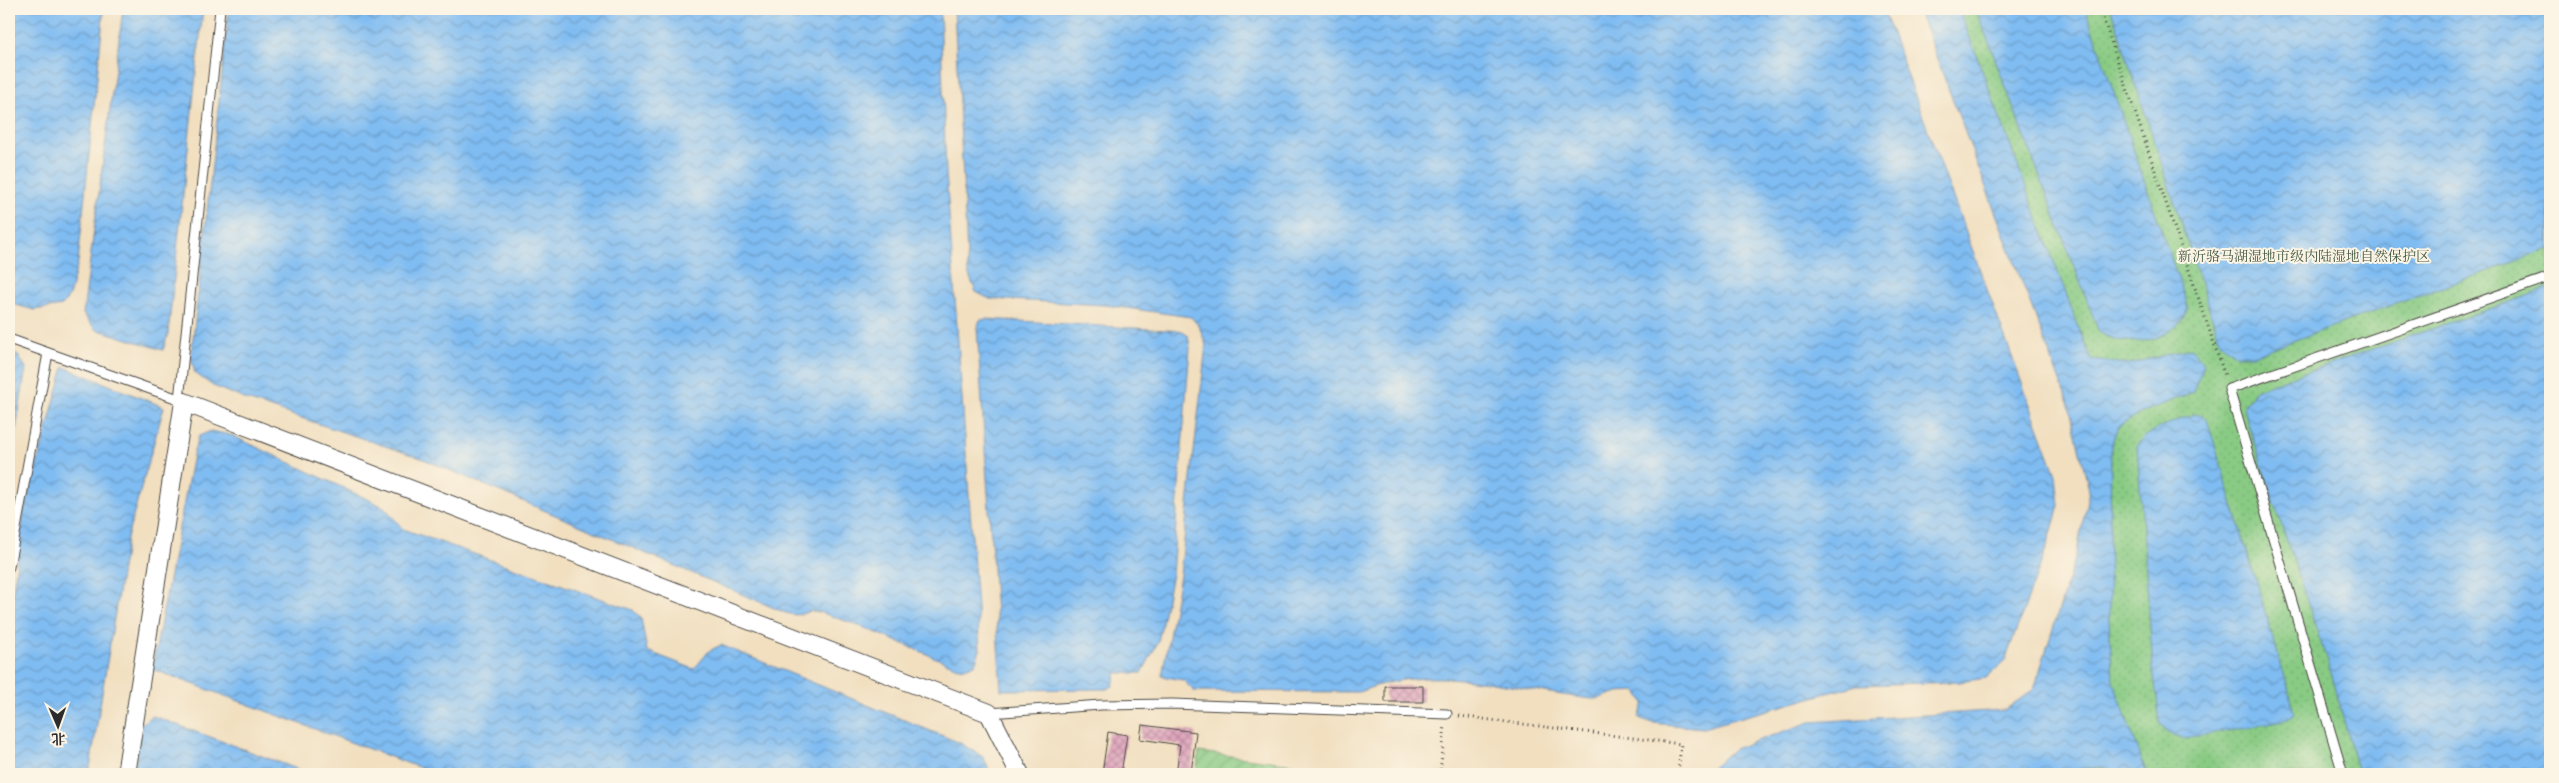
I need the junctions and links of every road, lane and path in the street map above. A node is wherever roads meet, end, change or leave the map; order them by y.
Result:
1 (220, 9) edge
2 (2100, 9) edge
3 (2550, 277) edge
4 (9, 339) edge
5 (48, 353) junction
6 (2229, 389) junction
7 (181, 401) junction
8 (9, 567) edge
9 (989, 713) junction
10 (1446, 714) junction
11 (126, 774) edge
12 (1020, 774) edge
13 (1440, 774) edge
14 (1678, 774) edge
15 (2342, 774) edge

1 - 7 lane
2 - 6 path
3 - 6 lane
4 - 5 lane
5 - 7 lane
5 - 8 lane
6 - 15 lane
7 - 9 street
7 - 11 street
9 - 10 lane
9 - 12 street
10 - 13 path
10 - 14 path

